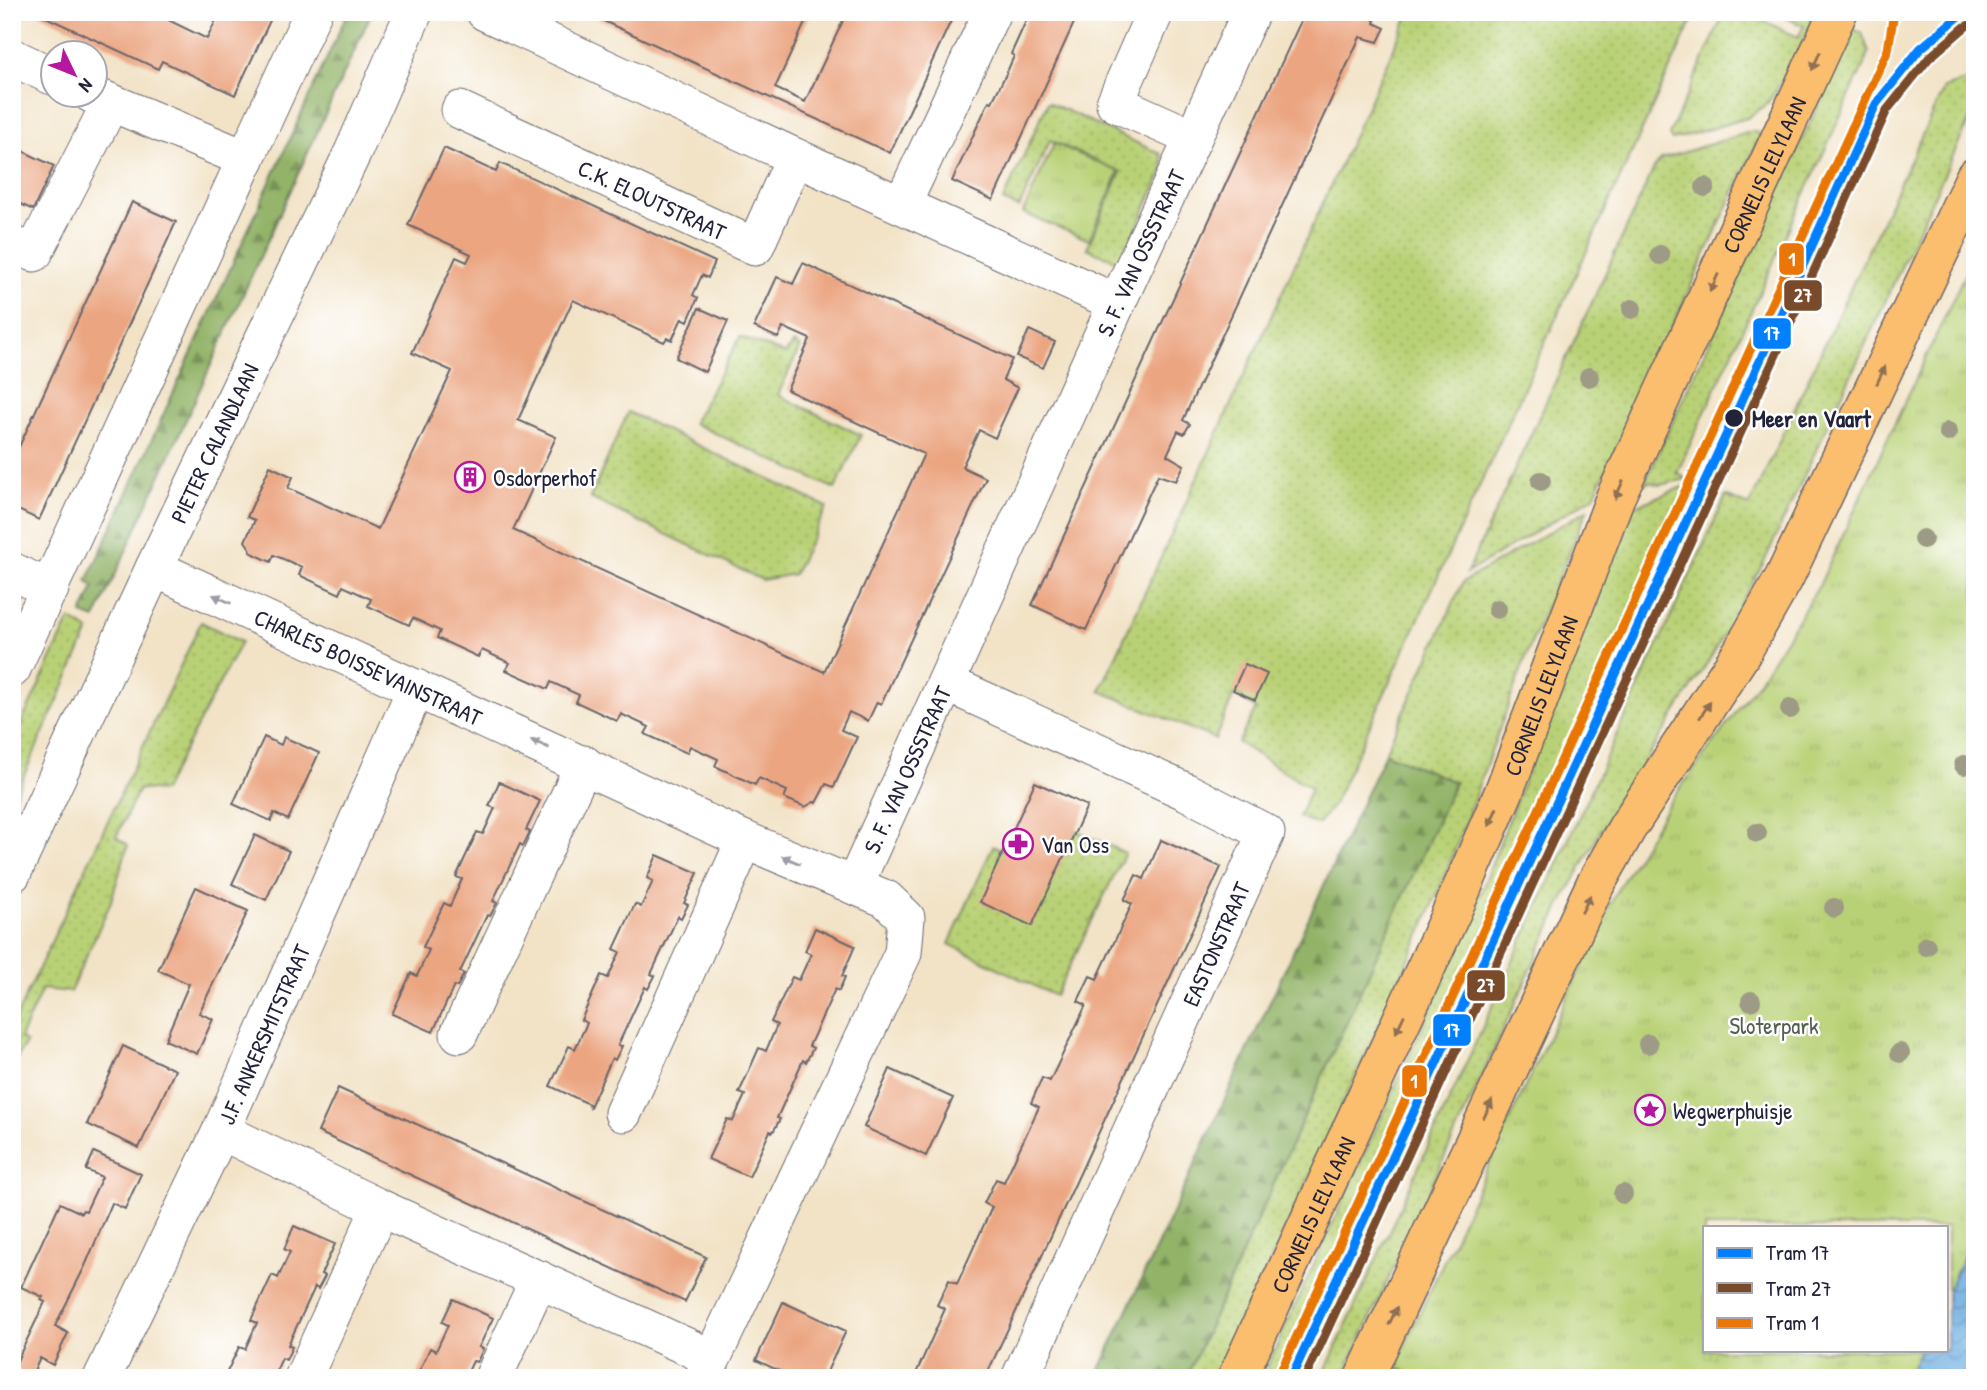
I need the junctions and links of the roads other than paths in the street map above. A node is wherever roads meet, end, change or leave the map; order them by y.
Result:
1 (313, 12) edge
2 (414, 12) edge
3 (485, 12) edge
4 (992, 12) edge
5 (1155, 12) edge
6 (1251, 12) edge
7 (1838, 12) edge
8 (12, 57) edge
9 (38, 69) edge
10 (108, 102) edge
11 (96, 108) edge
12 (460, 110) dead end
13 (1193, 138) junction
14 (795, 157) junction
15 (246, 159) junction
16 (1975, 177) edge
17 (902, 205) junction
18 (12, 244) edge
19 (1117, 303) junction
20 (155, 568) junction
21 (12, 571) edge
22 (50, 589) junction
23 (12, 669) edge
24 (946, 683) junction
25 (416, 688) junction
26 (584, 764) junction
27 (745, 840) junction
28 (12, 874) edge
29 (854, 886) junction
30 (459, 1034) dead end
31 (623, 1113) dead end
32 (221, 1131) junction
33 (380, 1208) junction
34 (539, 1279) junction
35 (707, 1368) edge
36 (102, 1378) edge
37 (303, 1378) edge
38 (493, 1378) edge
39 (1020, 1378) edge
40 (1237, 1378) edge
41 (1364, 1378) edge

1 - 15 street
2 - 20 street, PIETER CALANDLAAN
3 - 14 street
4 - 17 street
5 - 13 street
6 - 13 street, S. F. VAN OSSSTRAAT
7 -> 40 main road, CORNELIS LELYLAAN
8 - 9 street
10 - 15 street
11 - 18 street
12 - 14 street, C.K. ELOUTSTRAAT
13 - 19 street, S. F. VAN OSSSTRAAT
14 - 17 street
15 - 22 street
41 -> 16 main road
17 - 19 street
19 - 24 street, S. F. VAN OSSSTRAAT
25 -> 20 street, CHARLES BOISSEVAINSTRAAT
20 - 28 street, PIETER CALANDLAAN
21 - 22 street
22 - 23 street
24 - 29 street, S. F. VAN OSSSTRAAT
24 - 39 street, EASTONSTRAAT
26 -> 25 street, CHARLES BOISSEVAINSTRAAT
25 - 32 street, J.F. ANKERSMITSTRAAT
26 - 27 street, CHARLES BOISSEVAINSTRAAT
26 - 30 street
29 -> 27 street, CHARLES BOISSEVAINSTRAAT
27 - 31 street
29 - 35 street
32 - 33 street
32 - 36 street, J.F. ANKERSMITSTRAAT
33 - 34 street
33 - 37 street
34 - 35 street
34 - 38 street

